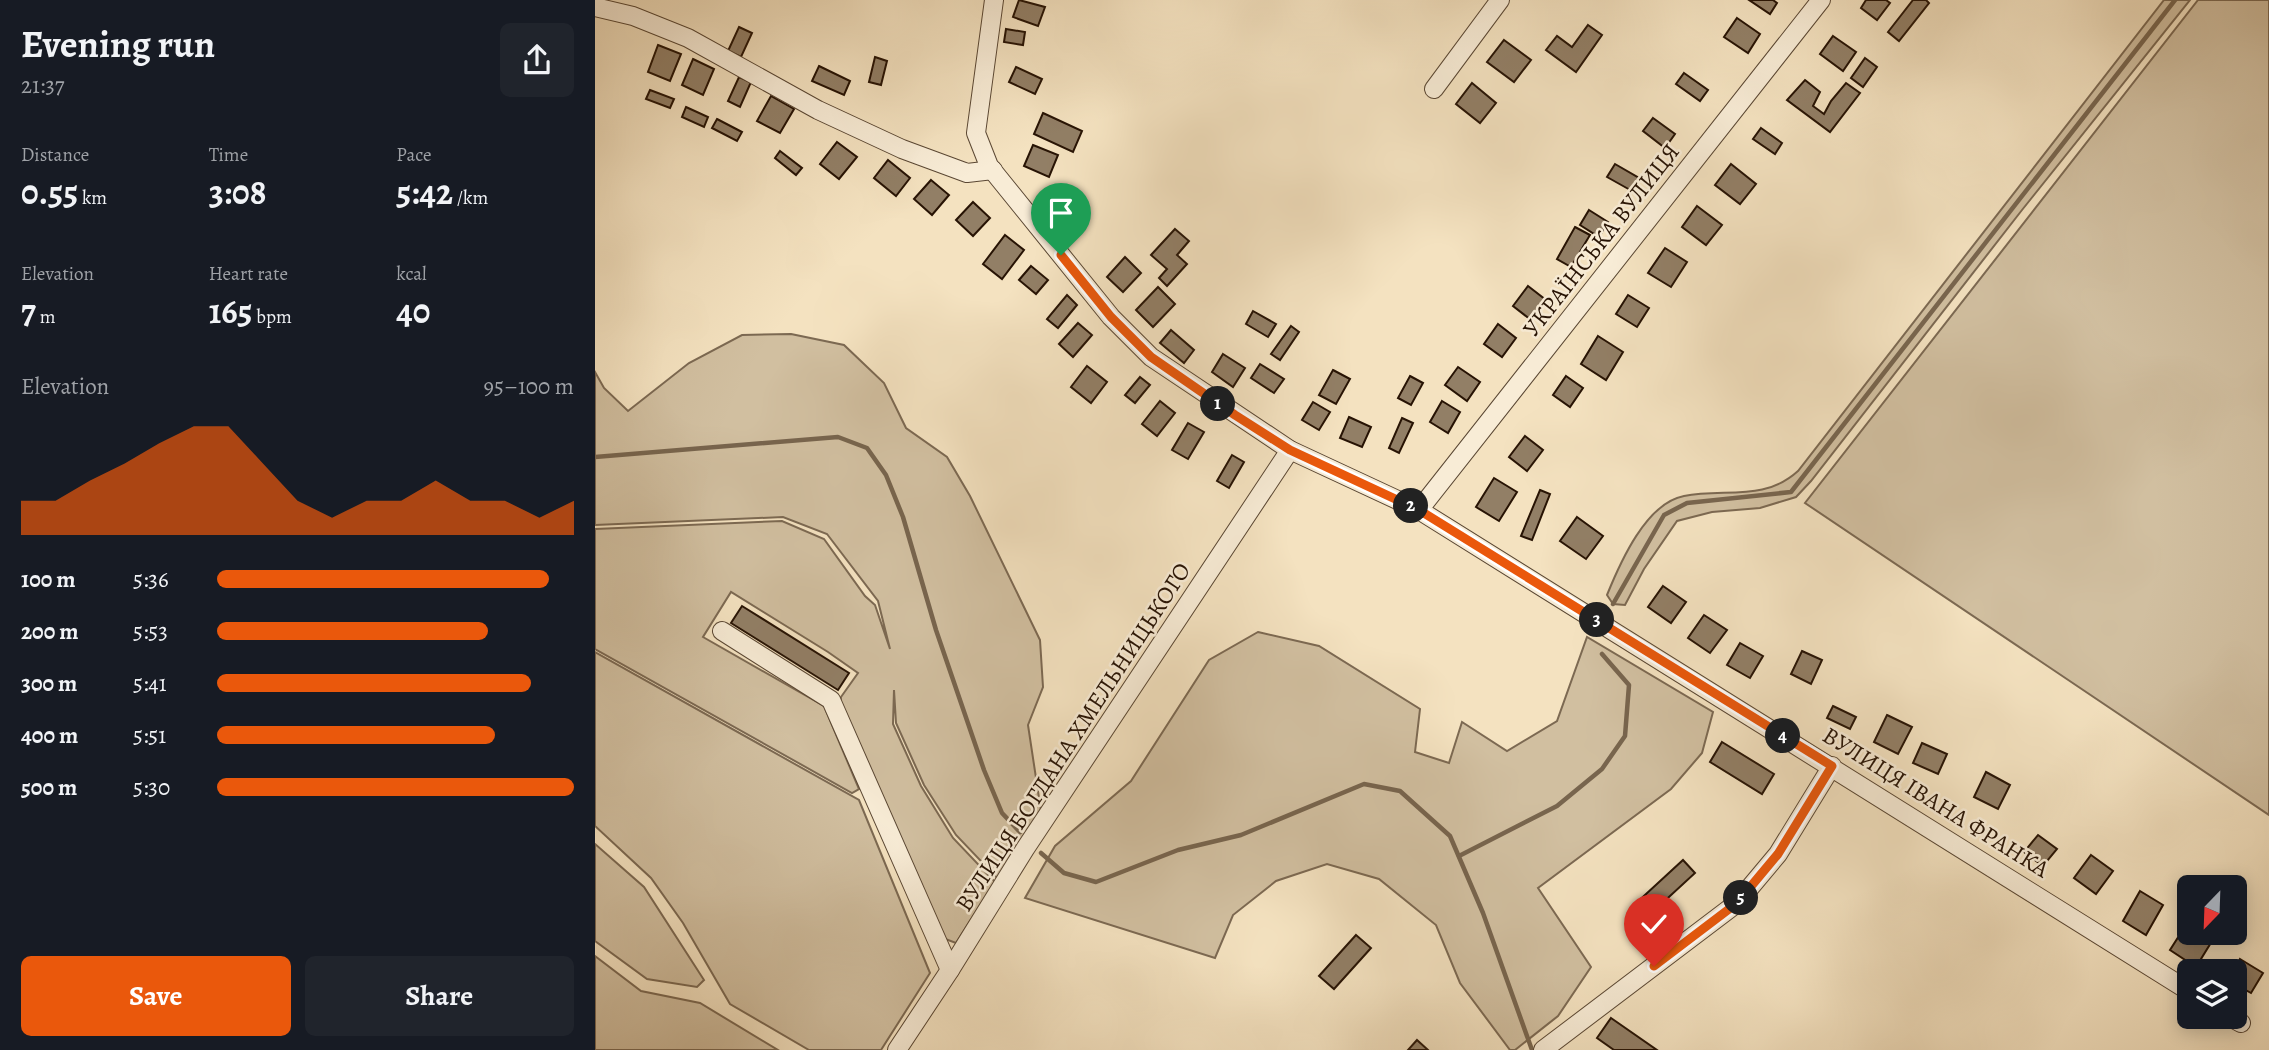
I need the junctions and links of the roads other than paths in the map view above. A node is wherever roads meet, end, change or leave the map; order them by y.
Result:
1 (994, 0) edge
2 (1500, 0) edge
3 (1821, 0) edge
4 (595, 7) edge
5 (1433, 89) dead end
6 (993, 170) junction
7 (1290, 450) junction
8 (1419, 510) junction
9 (722, 631) dead end
10 (1832, 766) junction
11 (950, 970) junction
12 (2177, 983) edge
13 (897, 1050) edge
14 (1543, 1050) edge

1 - 6 street, ВУЛИЦЯ ІВАНА ФРАНКА
2 - 5 street
3 - 8 street, УКРАЇНСЬКА ВУЛИЦЯ
4 - 6 street
6 - 7 street, ВУЛИЦЯ ІВАНА ФРАНКА
7 - 8 street, ВУЛИЦЯ ІВАНА ФРАНКА
7 - 11 street, ВУЛИЦЯ БОГДАНА ХМЕЛЬНИЦЬКОГО
8 - 10 street, ВУЛИЦЯ ІВАНА ФРАНКА
9 - 11 street
10 - 12 street, ВУЛИЦЯ ІВАНА ФРАНКА
10 - 14 street
11 - 13 street, ВУЛИЦЯ БОГДАНА ХМЕЛЬНИЦЬКОГО

